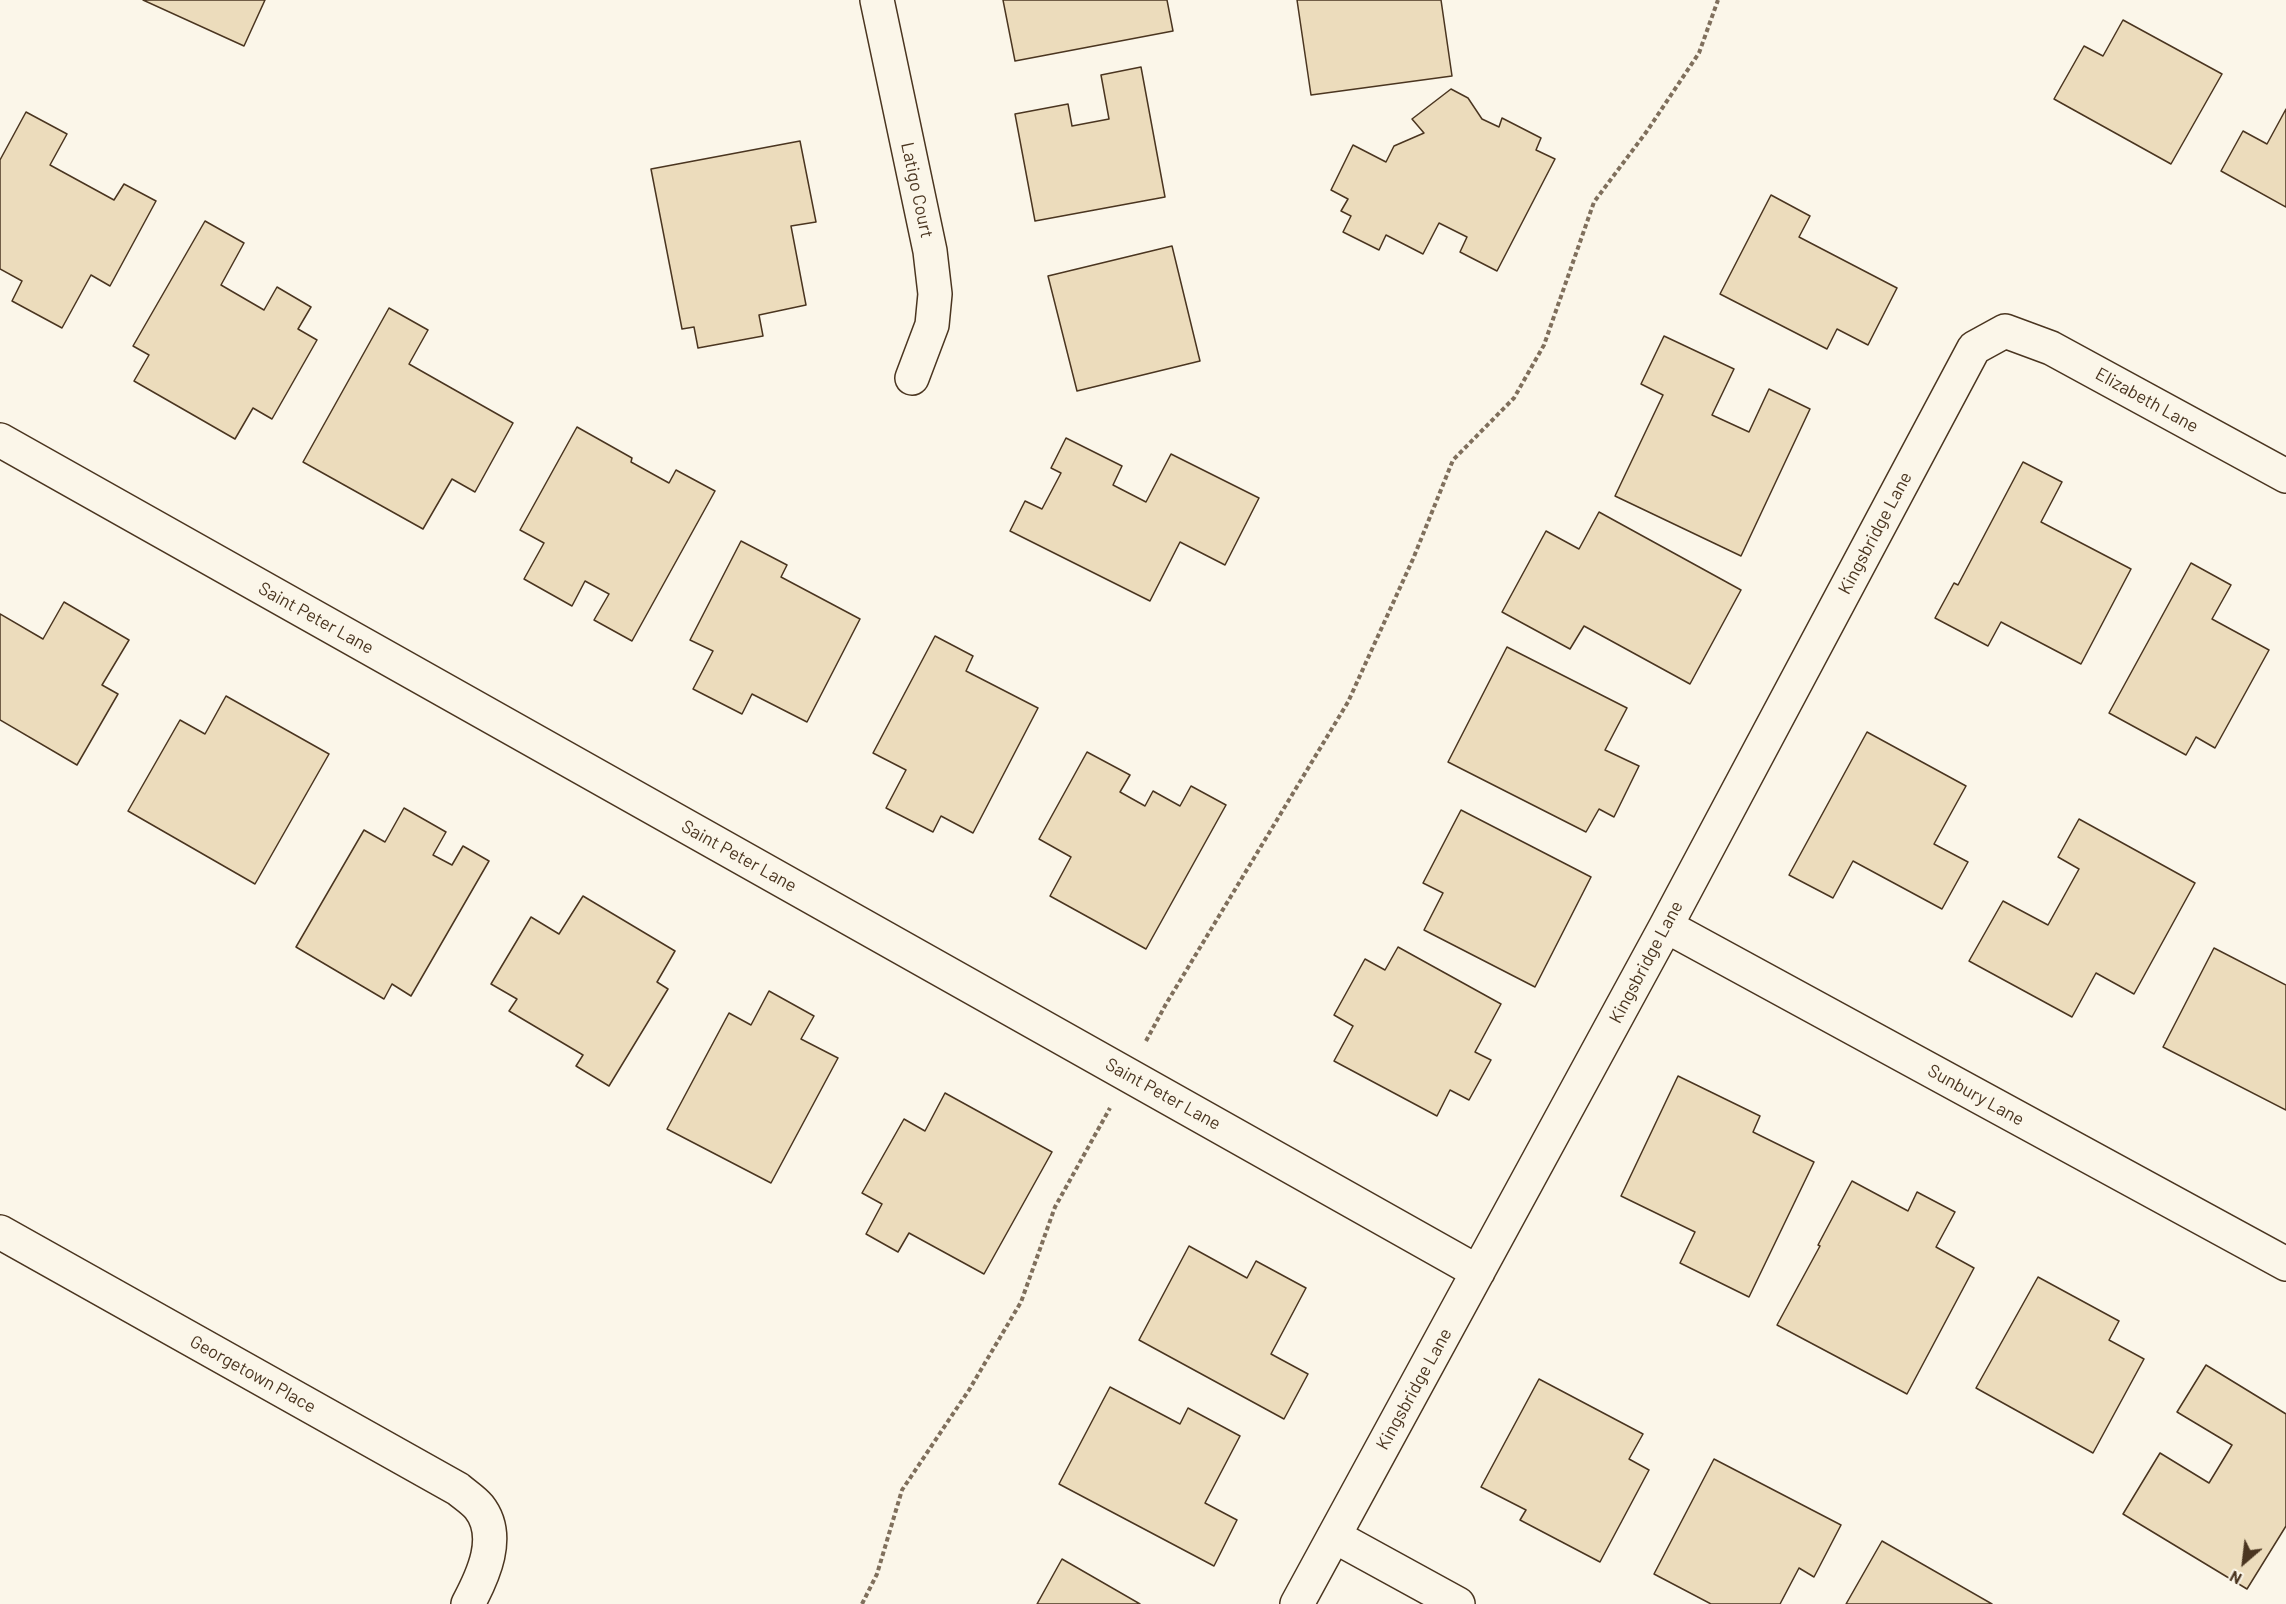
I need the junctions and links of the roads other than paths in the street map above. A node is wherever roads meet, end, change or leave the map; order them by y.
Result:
1 (877, 0) edge
2 (2005, 332) joint
3 (912, 378) dead end
4 (0, 440) edge
5 (2286, 476) edge
6 (1666, 926) junction
7 (0, 1232) edge
8 (2286, 1264) edge
9 (1478, 1272) junction
10 (1334, 1536) junction
11 (468, 1604) edge
12 (1297, 1604) edge
13 (1458, 1604) edge

1 - 3 street, Latigo Court
2 - 5 street, Elizabeth Lane
2 - 6 street, Kingsbridge Lane
4 - 9 street, Saint Peter Lane
6 - 8 street, Sunbury Lane
6 - 9 street, Kingsbridge Lane
7 - 11 street, Georgetown Place
9 - 10 street, Kingsbridge Lane
10 - 12 street, Kingsbridge Lane
10 - 13 street

